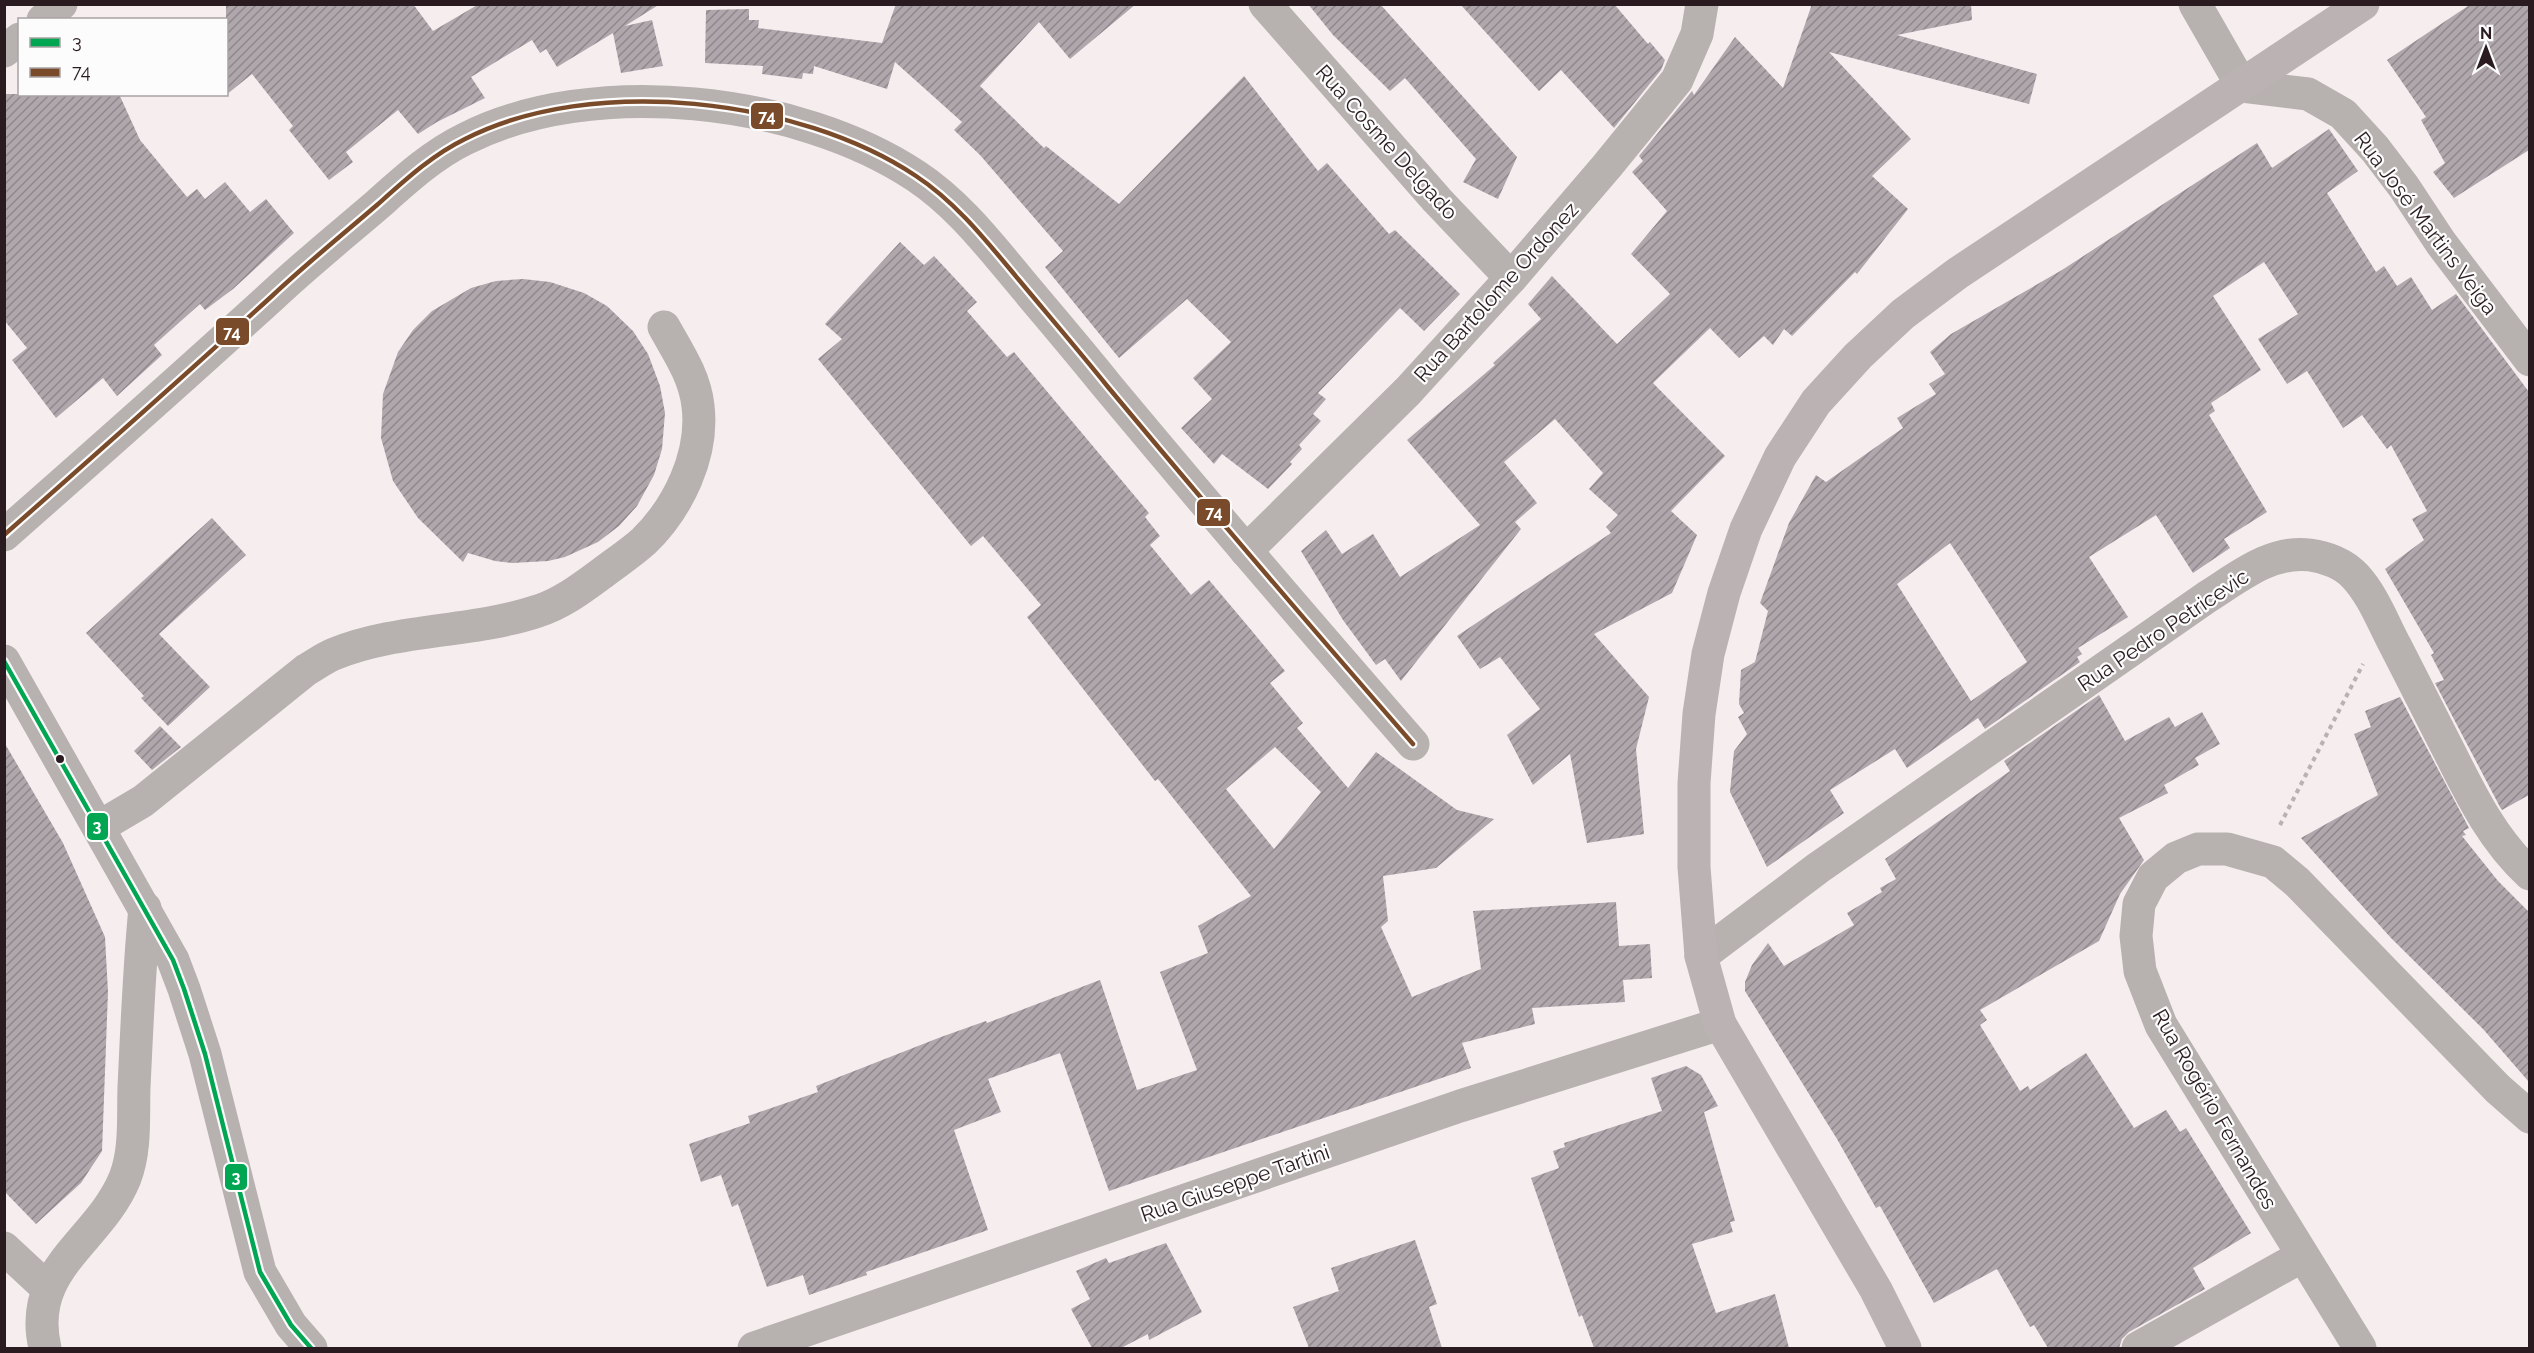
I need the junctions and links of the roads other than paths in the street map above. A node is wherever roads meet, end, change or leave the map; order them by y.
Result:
1 (61, 4) edge
2 (1265, 4) edge
3 (1702, 4) edge
4 (2195, 4) edge
5 (2363, 4) edge
6 (45, 18) edge
7 (18, 40) edge
8 (4, 51) edge
9 (2242, 86) junction
10 (1511, 278) junction
11 (664, 327) dead end
12 (2529, 360) edge
13 (4, 536) edge
14 (1246, 551) junction
15 (4, 661) edge
16 (1413, 744) dead end
17 (99, 827) junction
18 (2529, 874) edge
19 (144, 908) junction
20 (1701, 956) junction
21 (1720, 1024) junction
22 (2529, 1117) edge
23 (4, 1248) edge
24 (2302, 1257) junction
25 (48, 1288) junction
26 (45, 1348) edge
27 (311, 1348) edge
28 (754, 1348) edge
29 (1905, 1348) edge
30 (2138, 1348) edge
31 (2360, 1348) edge

1 - 6 street
2 - 10 street, Rua Cosme Delgado
3 - 10 street, Rua Bartolome Ordonez
4 - 9 street
5 - 9 main road
7 - 8 street
9 - 12 street, Rua José Martins Veiga
9 - 20 main road
10 - 14 street, Rua Bartolome Ordonez
11 - 17 street
13 - 14 street
14 - 16 street
15 - 17 street
17 - 19 street
18 - 20 street, Rua Pedro Petricevic
19 - 25 street
19 - 27 street
20 - 21 main road
21 - 28 street, Rua Giuseppe Tartini
21 - 29 main road
22 - 24 street, Rua Rogério Fernandes
23 - 25 street
24 - 30 street
24 - 31 street, Rua Rogério Fernandes
25 - 26 street

